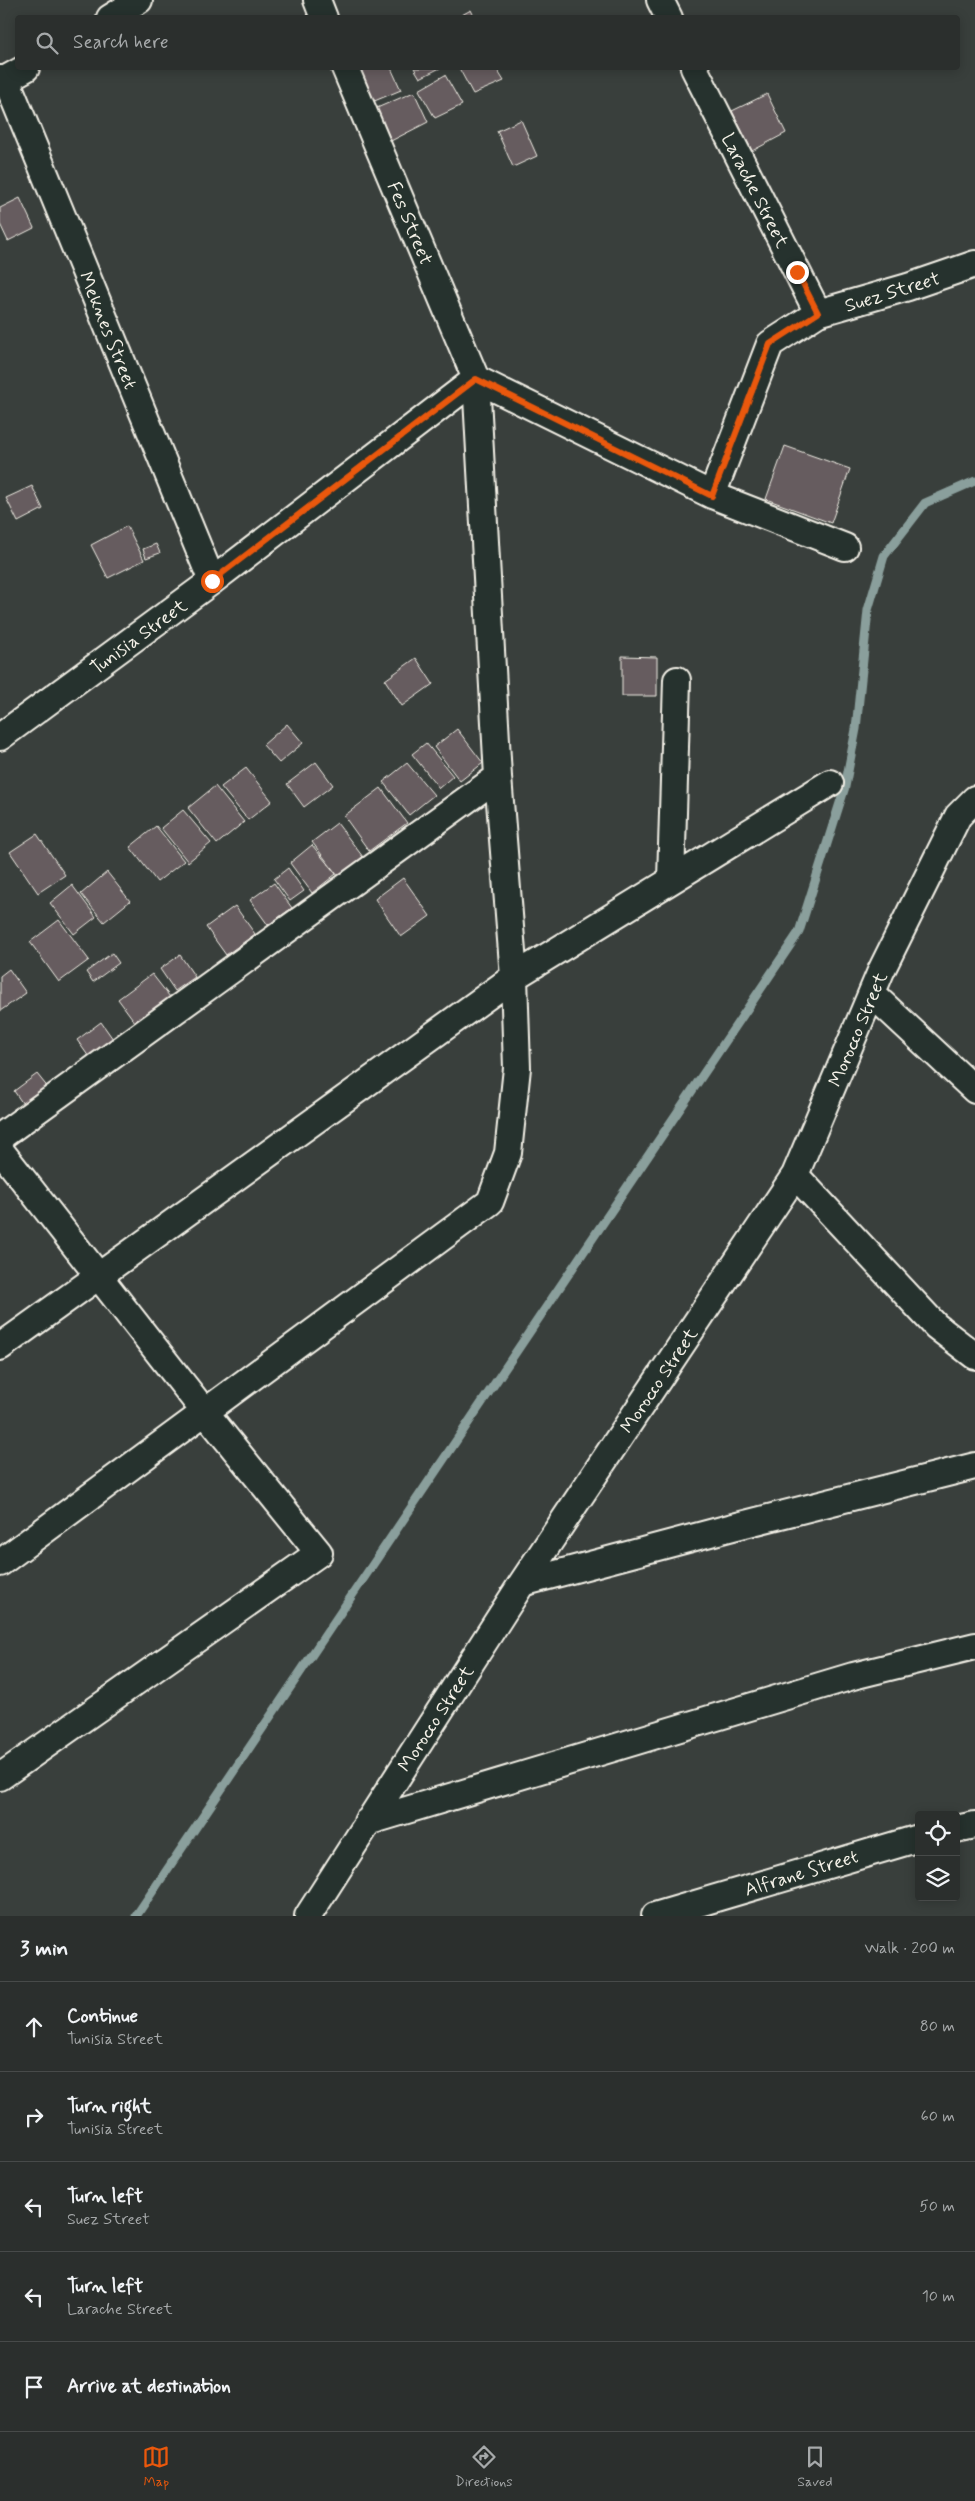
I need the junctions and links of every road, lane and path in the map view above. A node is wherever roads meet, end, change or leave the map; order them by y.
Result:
1 (139, 0) edge
2 (317, 0) edge
3 (660, 0) edge
4 (115, 15) edge
5 (323, 15) edge
6 (668, 15) edge
7 (346, 70) edge
8 (695, 70) edge
9 (11, 75) edge
10 (975, 264) edge
11 (818, 313) junction
12 (476, 379) junction
13 (712, 496) junction
14 (845, 546) dead end
15 (212, 581) junction
16 (677, 680) dead end
17 (0, 737) edge
18 (498, 777) junction
19 (830, 783) dead end
20 (966, 808) edge
21 (671, 880) junction
22 (514, 977) junction
23 (872, 994) junction
24 (975, 1090) edge
25 (0, 1137) edge
26 (0, 1150) edge
27 (795, 1175) junction
28 (98, 1276) junction
29 (0, 1347) edge
30 (975, 1356) edge
31 (204, 1411) junction
32 (975, 1466) edge
33 (0, 1563) edge
34 (522, 1583) junction
35 (975, 1646) edge
36 (0, 1777) edge
37 (367, 1822) junction
38 (975, 1825) edge
39 (960, 1828) edge
40 (915, 1839) edge
41 (308, 1916) edge
42 (656, 1916) edge

1 - 4 street
2 - 5 street
3 - 6 street
7 - 12 street, Fes Street
8 - 11 street, Larache Street
9 - 15 street, Meknes Street
10 - 11 street, Suez Street
11 - 13 street, Suez Street
12 - 13 street
12 - 15 street, Tunisia Street
12 - 18 street, Fes Street
13 - 14 street
15 - 17 street, Tunisia Street
16 - 21 street
18 - 22 street, Fes Street
18 - 25 street
19 - 21 street
20 - 23 street, Morocco Street
21 - 22 street
22 - 28 street
22 - 31 street, Fes Street
23 - 24 street
23 - 27 street, Morocco Street
26 - 28 street
27 - 30 street
27 - 34 street, Morocco Street
28 - 29 street
28 - 31 street
31 - 33 street, Fes Street
31 - 36 street
32 - 34 street
34 - 37 street, Morocco Street
35 - 37 street
37 - 41 street, Morocco Street
38 - 39 street
40 - 42 street, Alfrane Street

